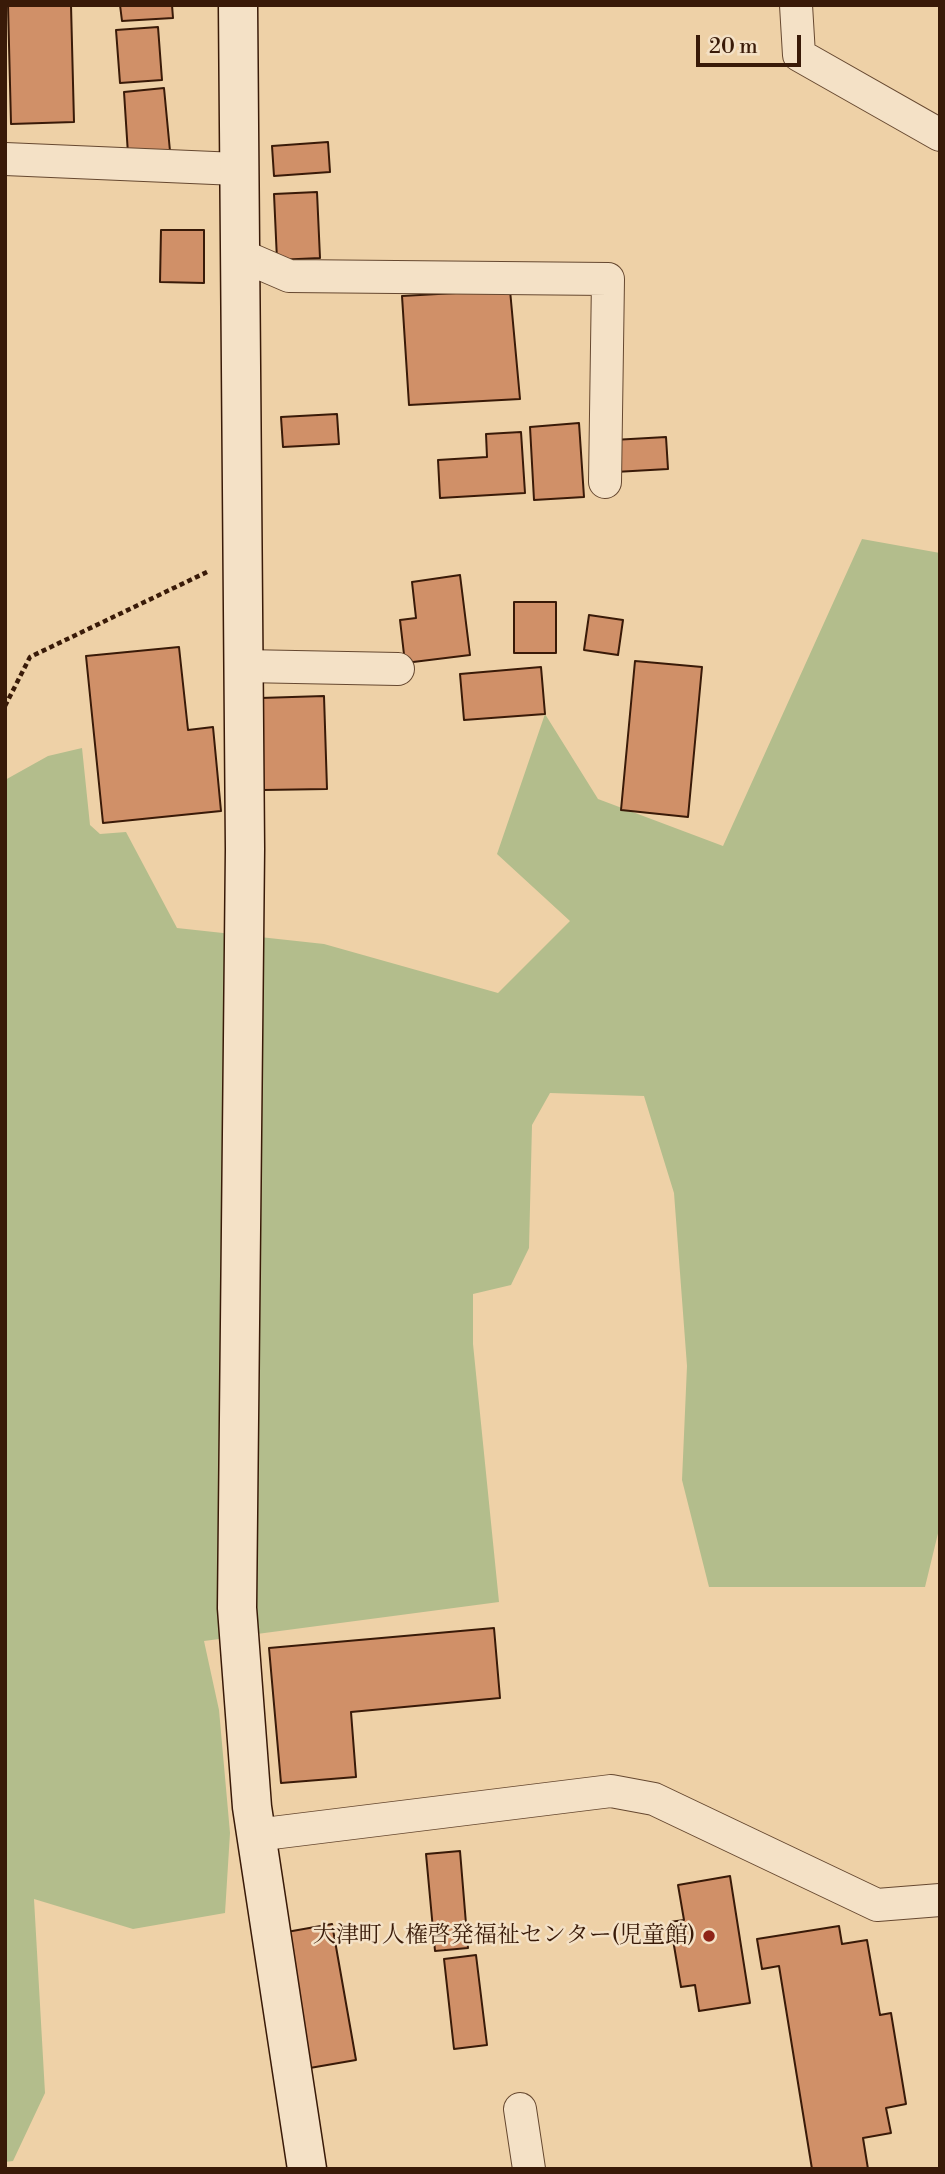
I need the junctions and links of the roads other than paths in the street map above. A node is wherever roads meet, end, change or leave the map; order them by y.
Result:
1 (238, 5) edge
2 (796, 5) edge
3 (940, 135) edge
4 (5, 159) edge
5 (237, 169) junction
6 (238, 254) junction
7 (606, 482) dead end
8 (244, 666) junction
9 (398, 669) dead end
10 (256, 1835) junction
11 (940, 1900) edge
12 (520, 2109) dead end
13 (307, 2169) edge
14 (529, 2169) edge

1 - 5 street
2 - 3 street
4 - 5 street
5 - 6 street
6 - 7 street
6 - 8 street
8 - 9 street
8 - 10 street
10 - 11 street
10 - 13 street
12 - 14 street

